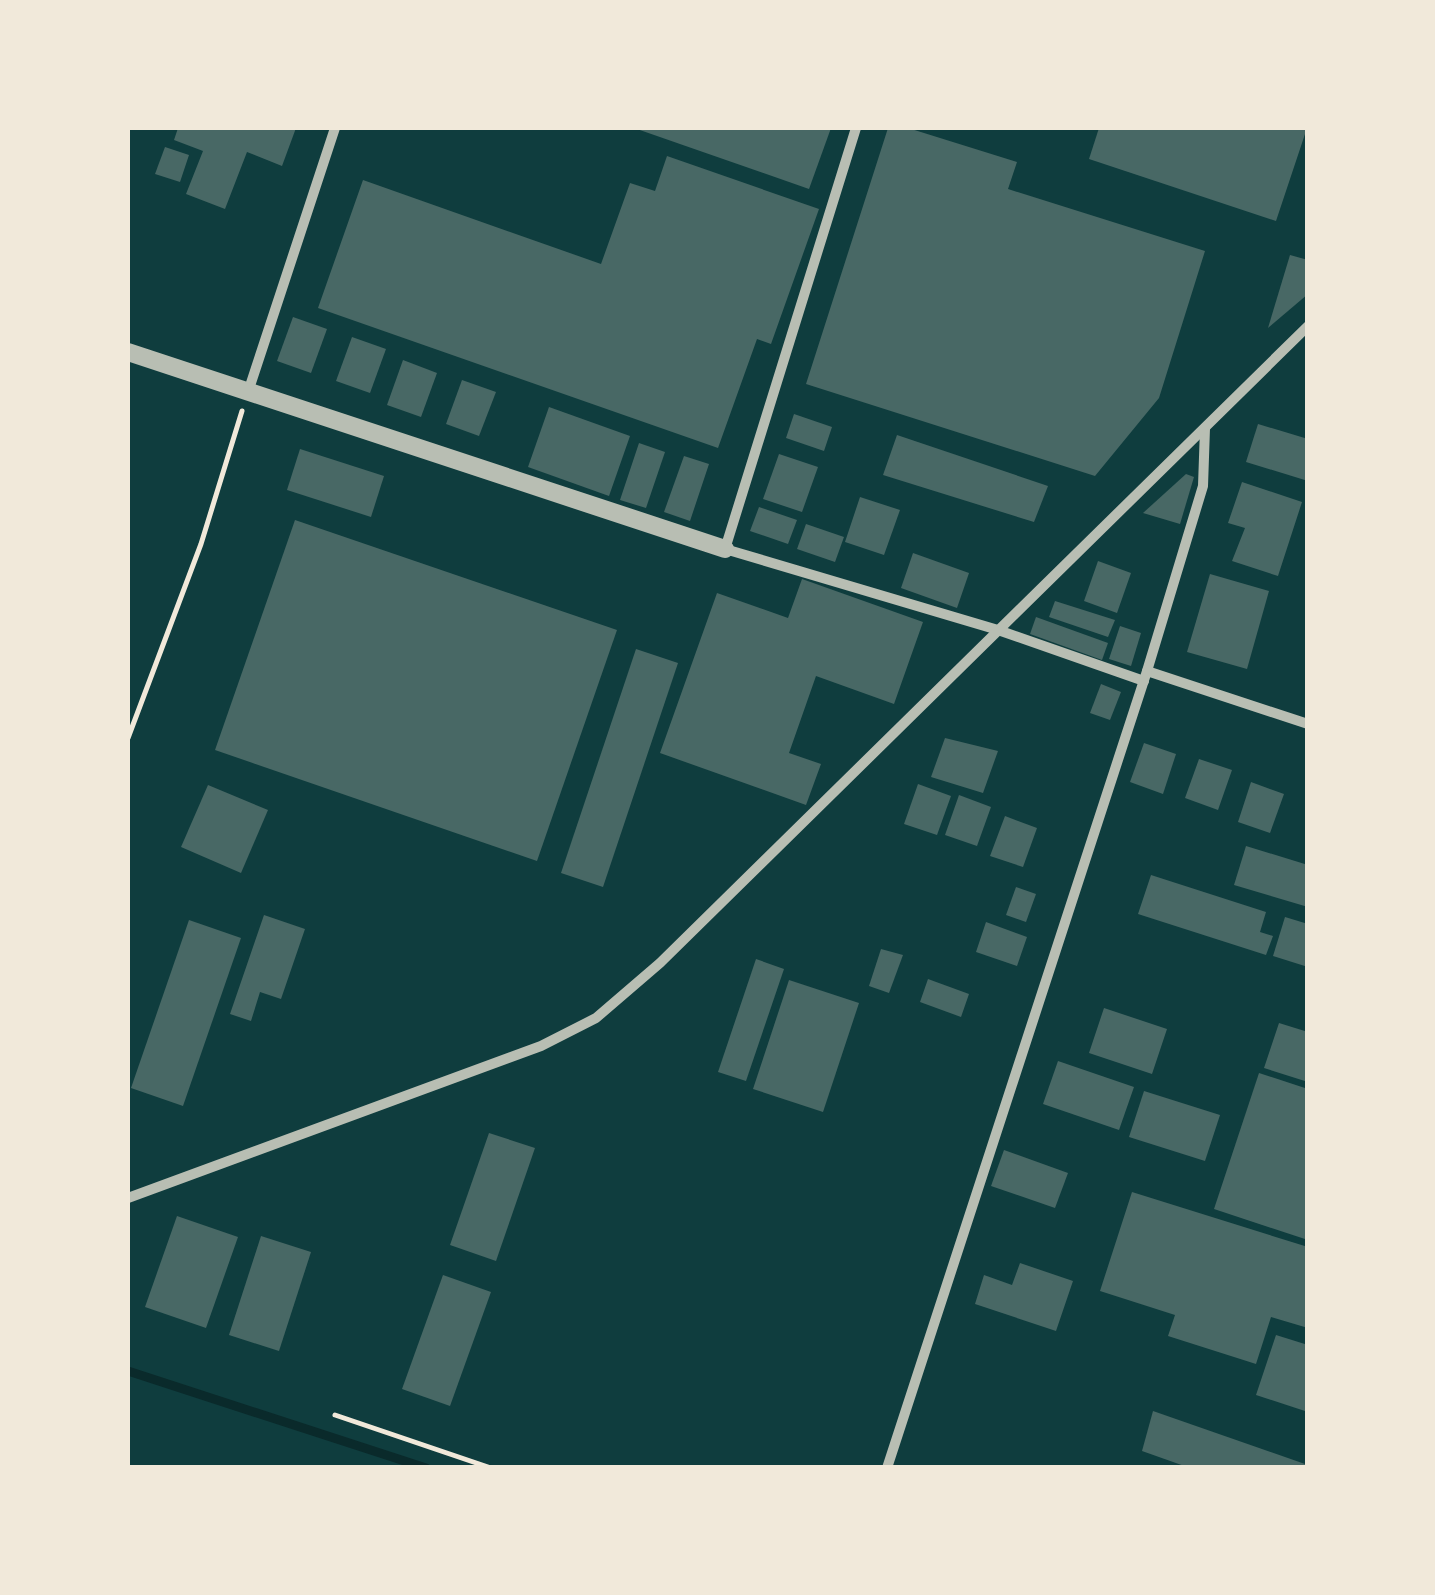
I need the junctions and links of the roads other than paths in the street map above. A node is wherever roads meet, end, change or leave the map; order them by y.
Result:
1 (335, 128) edge
2 (856, 128) edge
3 (1308, 326) edge
4 (128, 352) edge
5 (248, 392) junction
6 (1206, 427) junction
7 (725, 549) junction
8 (998, 630) junction
9 (1145, 676) junction
10 (1308, 724) edge
11 (128, 1198) edge
12 (886, 1468) edge

1 - 5 street
2 - 7 street
3 - 6 street
4 - 5 street
5 - 7 street
6 - 8 street
6 - 9 street
7 - 8 street
8 - 9 street
8 - 11 street
9 - 10 street
9 - 12 street

